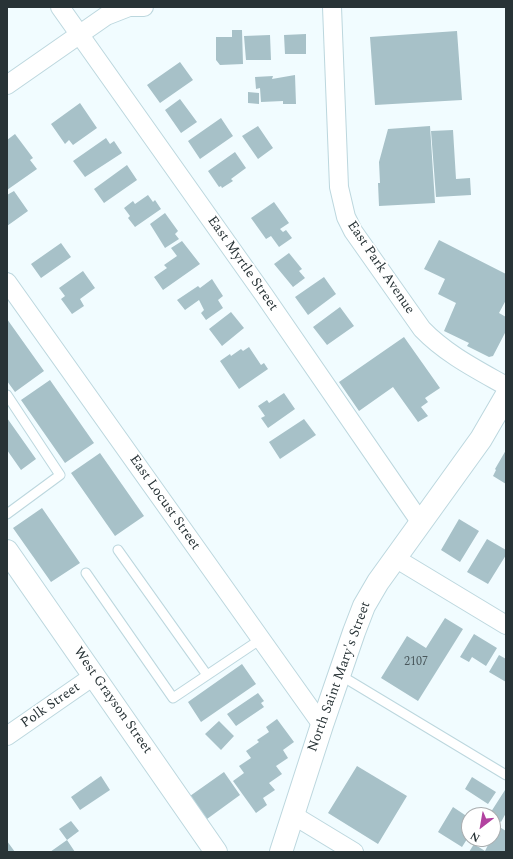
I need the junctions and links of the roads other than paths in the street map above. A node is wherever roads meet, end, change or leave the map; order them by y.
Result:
1 (60, 7) edge
2 (139, 7) edge
3 (144, 7) edge
4 (332, 7) edge
5 (79, 35) junction
6 (7, 85) edge
7 (8, 285) edge
8 (506, 386) edge
9 (7, 395) edge
10 (506, 396) edge
11 (7, 514) edge
12 (421, 523) junction
13 (118, 550) dead end
14 (7, 551) edge
15 (395, 558) junction
16 (86, 573) dead end
17 (506, 625) edge
18 (261, 639) junction
19 (340, 674) junction
20 (94, 675) junction
21 (207, 675) junction
22 (322, 725) junction
23 (7, 736) edge
24 (506, 775) edge
25 (293, 815) junction
26 (216, 852) edge
27 (281, 852) edge
28 (354, 852) edge

1 - 5 street, East Myrtle Street
2 - 3 street
2 - 5 street
4 - 8 street, East Park Avenue
5 - 6 street
5 - 12 street, East Myrtle Street
7 - 18 street, East Locust Street
9 - 11 lane
10 - 12 main road, North Saint Mary's Street
12 - 15 main road, North Saint Mary's Street
13 - 21 lane
14 - 20 main road, West Grayson Street
15 - 17 street
15 - 19 main road, North Saint Mary's Street
16 - 21 lane
18 - 21 lane
18 - 22 street, East Locust Street
19 - 22 main road, North Saint Mary's Street
19 - 24 lane
20 - 23 street, Polk Street
20 - 26 main road, West Grayson Street
22 - 25 main road, North Saint Mary's Street
25 - 27 main road, North Saint Mary's Street
25 - 28 street

